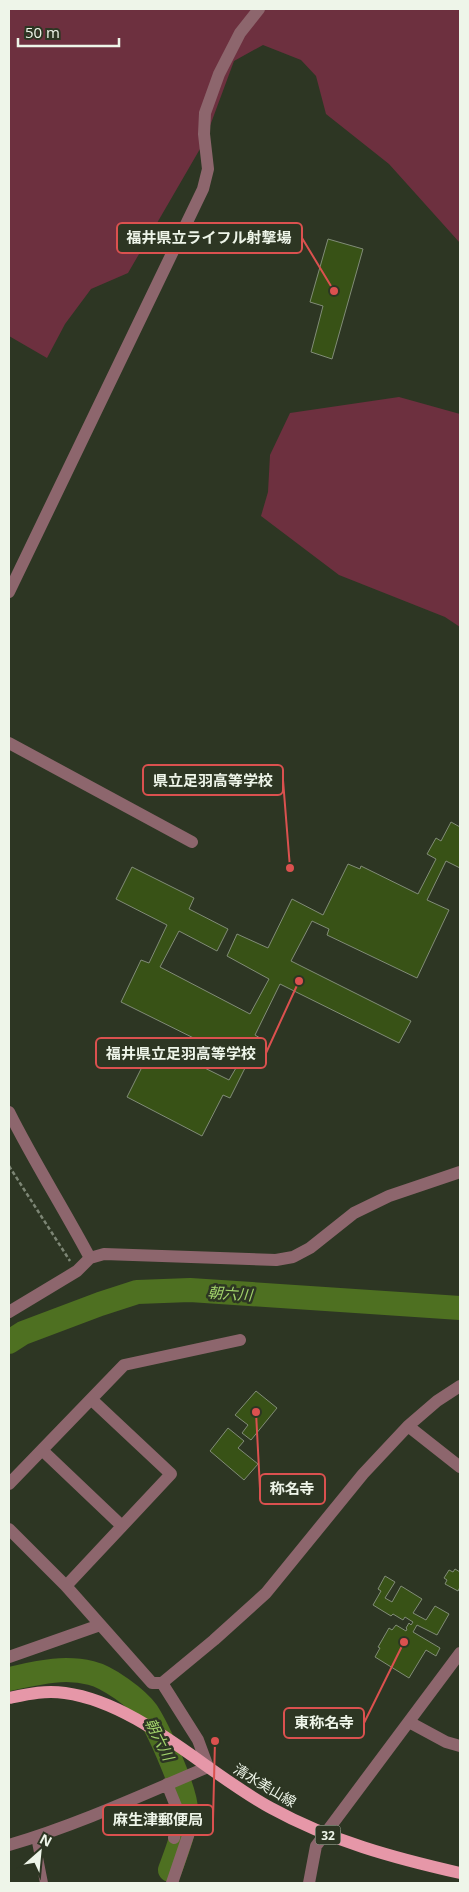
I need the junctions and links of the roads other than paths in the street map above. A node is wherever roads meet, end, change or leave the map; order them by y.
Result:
1 (259, 9) edge
2 (9, 592) edge
3 (9, 743) edge
4 (192, 842) dead end
5 (9, 1112) edge
6 (460, 1172) edge
7 (90, 1258) junction
8 (9, 1312) edge
9 (240, 1340) dead end
10 (460, 1386) edge
11 (91, 1399) junction
12 (408, 1426) junction
13 (42, 1450) junction
14 (460, 1467) edge
15 (9, 1484) edge
16 (122, 1526) junction
17 (9, 1529) edge
18 (66, 1586) junction
19 (100, 1625) junction
20 (460, 1653) edge
21 (9, 1657) edge
22 (162, 1683) junction
23 (9, 1698) edge
24 (409, 1722) junction
25 (460, 1746) edge
26 (208, 1767) junction
27 (176, 1781) junction
28 (183, 1821) junction
29 (324, 1834) junction
30 (35, 1837) junction
31 (174, 1838) dead end
32 (9, 1845) edge
33 (460, 1873) edge
34 (308, 1880) edge
35 (44, 1883) edge
36 (172, 1883) edge

1 - 2 street
3 - 4 street
5 - 7 street
6 - 7 street
7 - 8 street
9 - 11 street
10 - 12 street
11 - 13 street
11 - 16 street
12 - 14 street
12 - 22 street
13 - 15 street
13 - 16 street
16 - 18 street
17 - 18 street
18 - 19 street
19 - 21 street
19 - 22 street
20 - 24 street
22 - 26 street
23 - 26 main road, 清水美山線 / 32
24 - 25 street
24 - 29 street
26 - 27 street
26 - 29 main road, 清水美山線 / 32
27 - 28 street
27 - 30 street
28 - 31 street
28 - 36 street
29 - 33 main road, 清水美山線 / 32
29 - 34 street
30 - 32 street
30 - 35 lane

